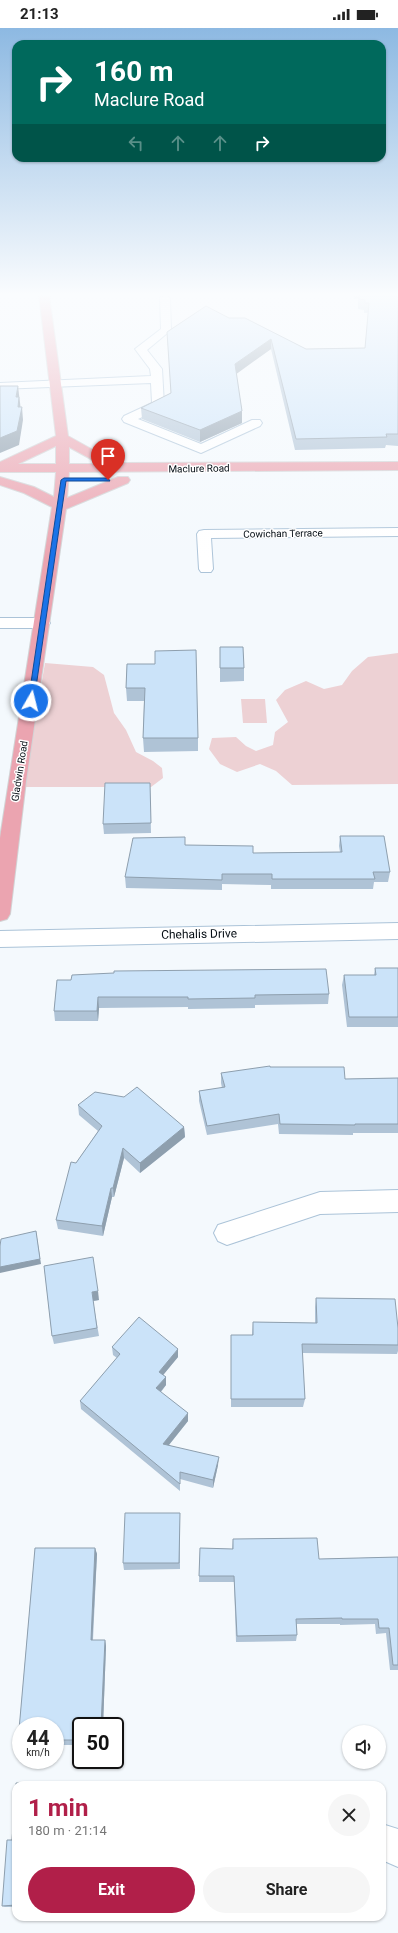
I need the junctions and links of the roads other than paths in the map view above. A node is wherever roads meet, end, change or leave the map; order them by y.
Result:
1 (14, 384) edge
2 (56, 384) edge
3 (157, 384) edge
4 (0, 386) edge
5 (256, 423) dead end
6 (62, 438) junction
7 (398, 466) edge
8 (0, 468) edge
9 (64, 474) junction
10 (126, 474) junction
11 (398, 477) edge
12 (0, 481) edge
13 (60, 506) junction
14 (398, 532) edge
15 (206, 569) dead end
16 (0, 623) edge
17 (42, 623) junction
18 (0, 914) edge
19 (398, 930) edge
20 (0, 939) edge
21 (398, 1201) edge
22 (227, 1233) dead end
23 (386, 1844) edge
24 (398, 1848) edge

1 - 4 street
2 - 6 main road, Gladwin Road
3 - 5 street
6 - 8 main road
6 - 9 main road, Gladwin Road
6 - 10 main road
7 - 10 main road, Maclure Road
8 - 9 main road, Maclure Road
9 - 10 main road, Maclure Road
9 - 12 main road, Maclure Road
9 - 13 main road, Gladwin Road
10 - 11 main road, Maclure Road
10 - 13 main road
12 - 13 main road
13 - 17 main road, Gladwin Road
14 - 15 street, Cowichan Terrace
16 - 17 street
17 - 18 main road, Gladwin Road
19 - 20 street, Chehalis Drive
21 - 22 street
23 - 24 street

